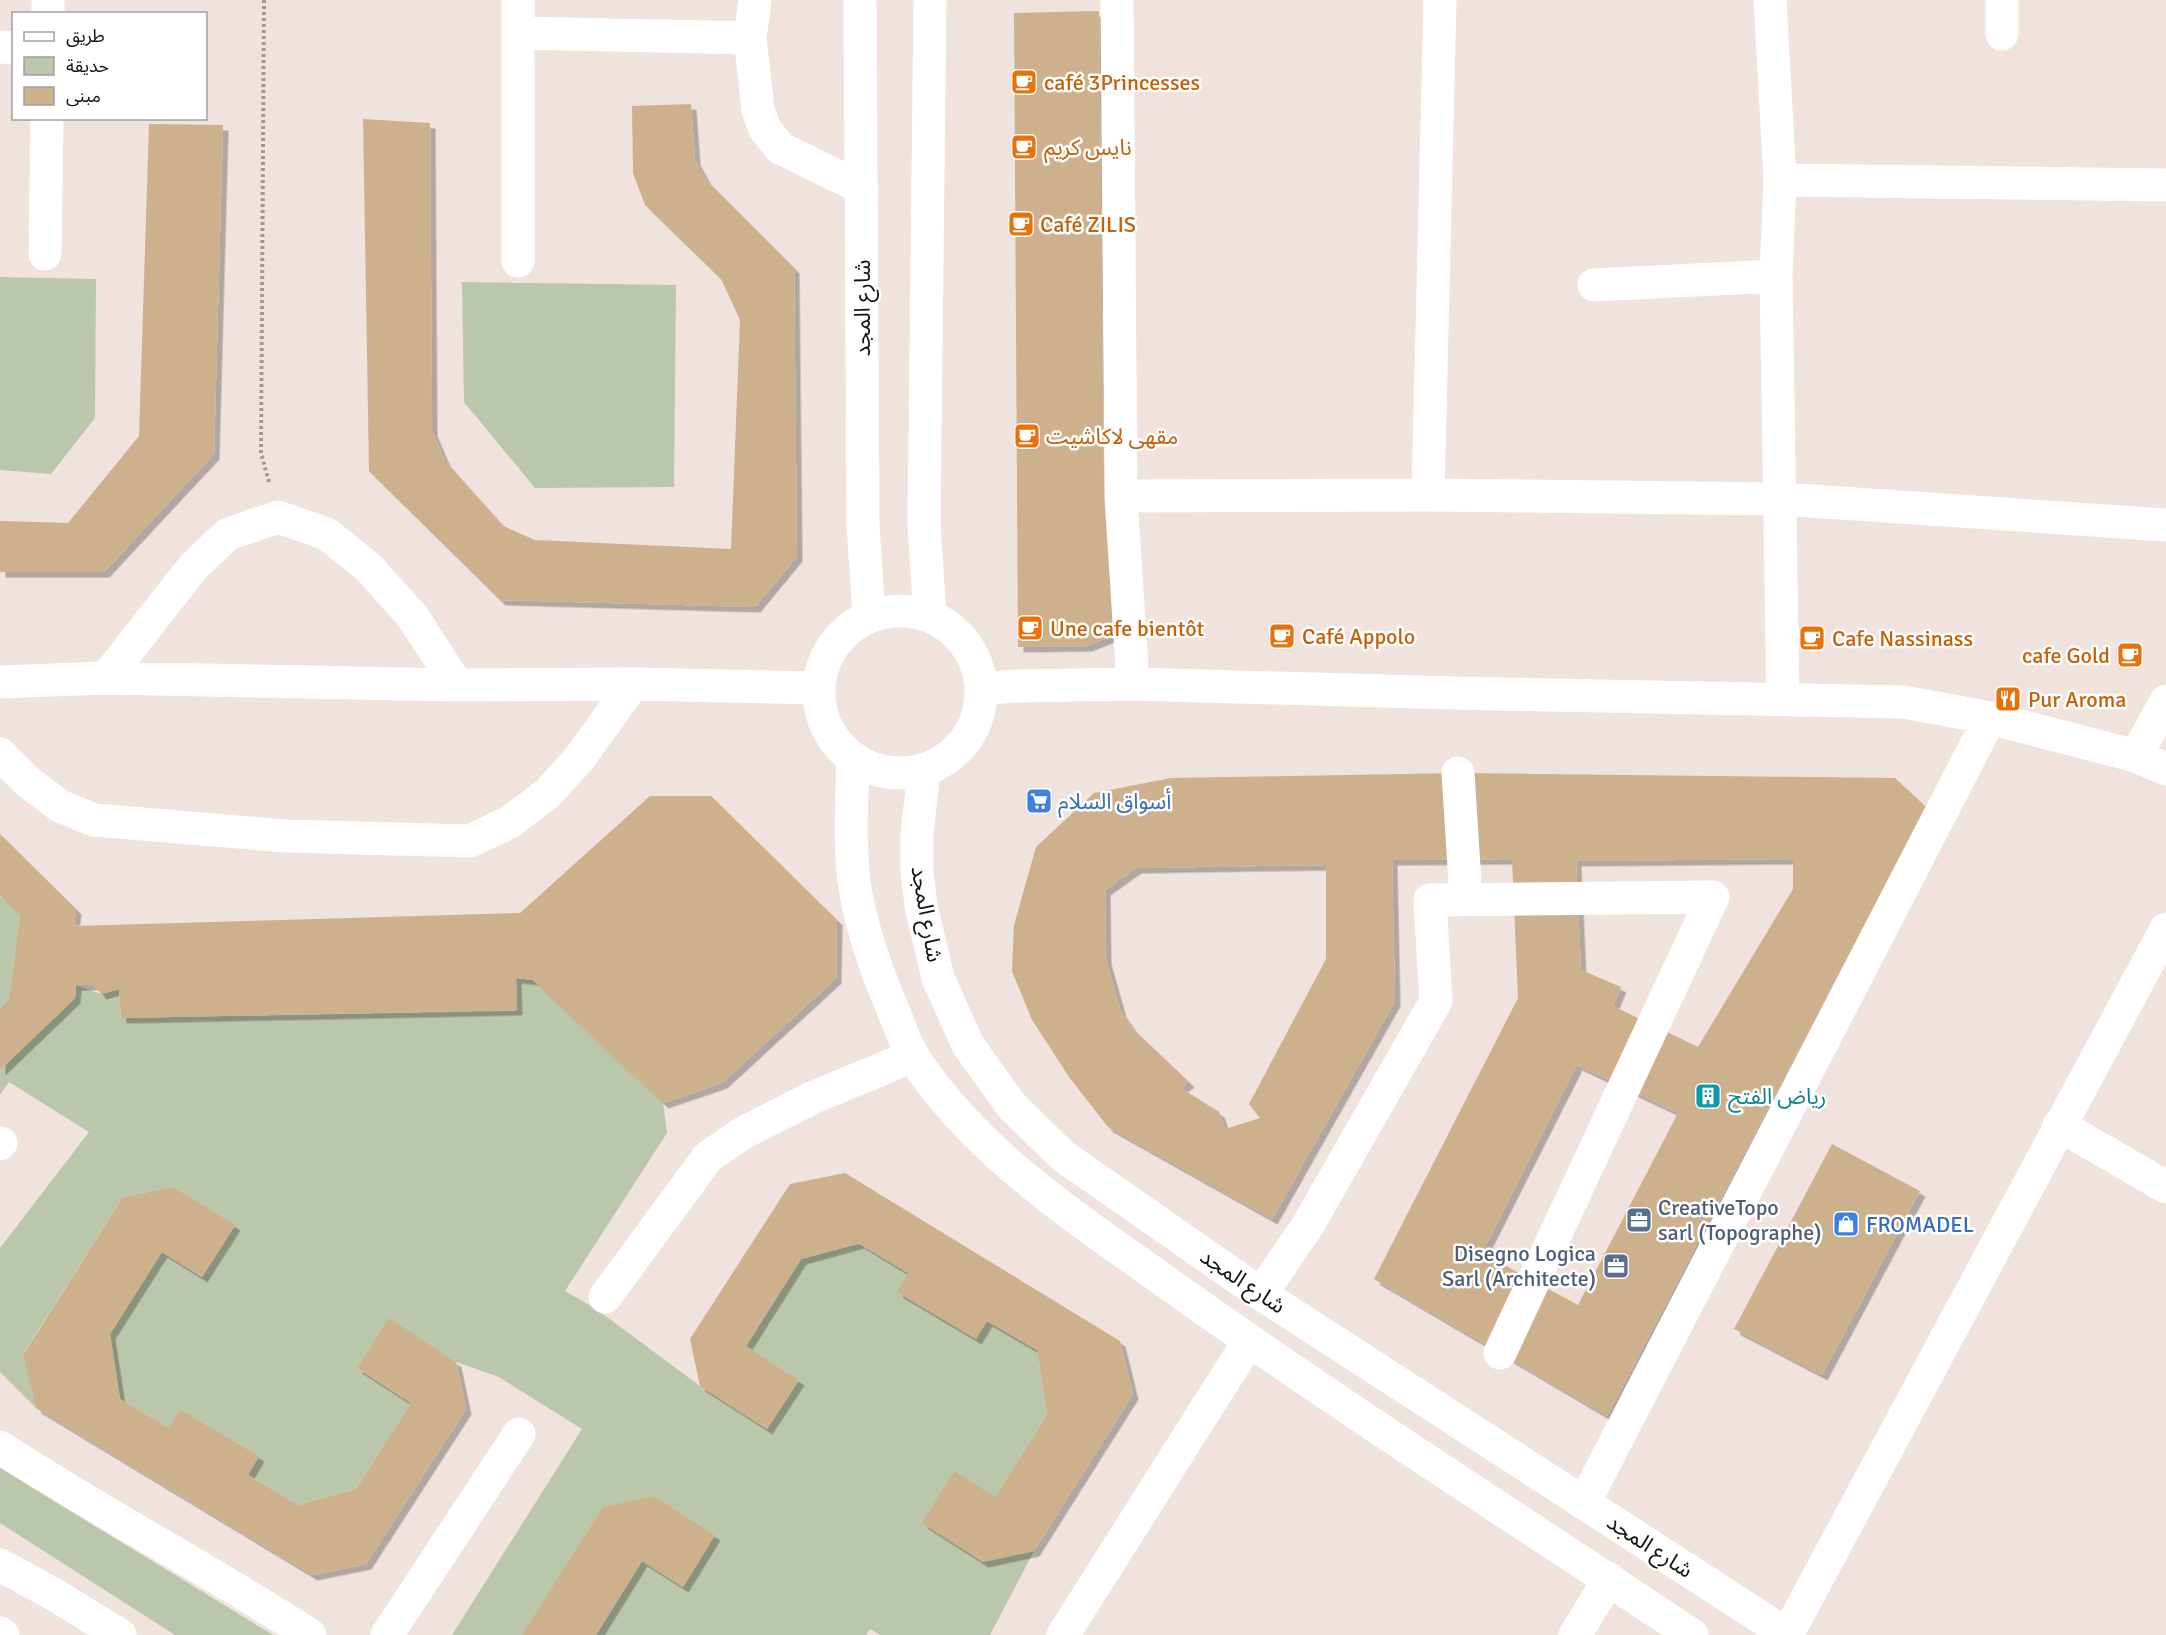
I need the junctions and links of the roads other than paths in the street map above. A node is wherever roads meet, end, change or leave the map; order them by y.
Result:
1 (518, 0) edge
2 (755, 0) edge
3 (860, 0) edge
4 (930, 0) edge
5 (1117, 0) edge
6 (1440, 0) edge
7 (1770, 0) edge
8 (2002, 0) edge
9 (518, 33) junction
10 (2002, 34) dead end
11 (750, 38) junction
12 (47, 120) edge
13 (1779, 180) junction
14 (2166, 185) edge
15 (862, 188) junction
16 (45, 254) dead end
17 (518, 261) dead end
18 (1776, 276) junction
19 (1594, 285) dead end
20 (1428, 495) junction
21 (1121, 496) junction
22 (1781, 499) junction
23 (2166, 525) edge
24 (869, 616) junction
25 (930, 616) junction
26 (106, 678) junction
27 (0, 682) edge
28 (633, 684) junction
29 (1133, 684) junction
30 (458, 686) junction
31 (819, 688) junction
32 (982, 689) junction
33 (1783, 700) junction
34 (2166, 701) edge
35 (1990, 718) junction
36 (0, 754) edge
37 (2136, 756) junction
38 (854, 759) junction
39 (2166, 769) edge
40 (924, 770) junction
41 (1458, 773) dead end
42 (1466, 899) junction
43 (2166, 929) edge
44 (912, 1056) junction
45 (2059, 1125) junction
46 (2166, 1187) edge
47 (1261, 1294) junction
48 (605, 1297) dead end
49 (1249, 1341) junction
50 (1500, 1353) dead end
51 (519, 1434) dead end
52 (0, 1447) edge
53 (1584, 1503) junction
54 (0, 1564) edge
55 (1609, 1579) junction
56 (120, 1635) edge
57 (310, 1635) edge
58 (387, 1635) edge
59 (1063, 1635) edge
60 (1575, 1635) edge
61 (1692, 1635) edge
62 (1788, 1635) edge

1 - 9 street
2 - 11 street
3 - 15 street, شارع المجد
4 - 25 street
5 - 21 street
6 - 20 street
7 - 13 street
8 - 10 street
9 - 11 street
9 - 17 street
11 - 15 street
12 - 16 street
13 - 14 street
13 - 18 street
15 - 24 street, شارع المجد
18 - 19 street
18 - 22 street
20 - 21 street
20 - 22 street
21 - 29 street
22 - 23 street
22 - 33 street
24 - 25 street
24 - 31 street
25 - 32 street
26 - 27 street
26 - 30 street
26 - 30 street
28 - 30 street
28 - 31 street
28 - 36 street
29 - 32 street
29 - 33 street
31 - 38 street
32 - 40 street
33 - 35 street
34 - 37 street
35 - 37 street
35 - 53 street
37 - 39 street
38 - 40 street
38 - 44 street, شارع المجد
40 - 47 street, شارع المجد
41 - 42 street
42 - 47 street
42 - 50 street
43 - 45 street
44 - 48 street
44 - 49 street, شارع المجد
45 - 46 street
45 - 62 street
47 - 53 street, شارع المجد
49 - 55 street, شارع المجد
49 - 59 street
51 - 58 street
52 - 57 street
53 - 62 street, شارع المجد
54 - 56 street
55 - 60 street
55 - 61 street, شارع المجد

